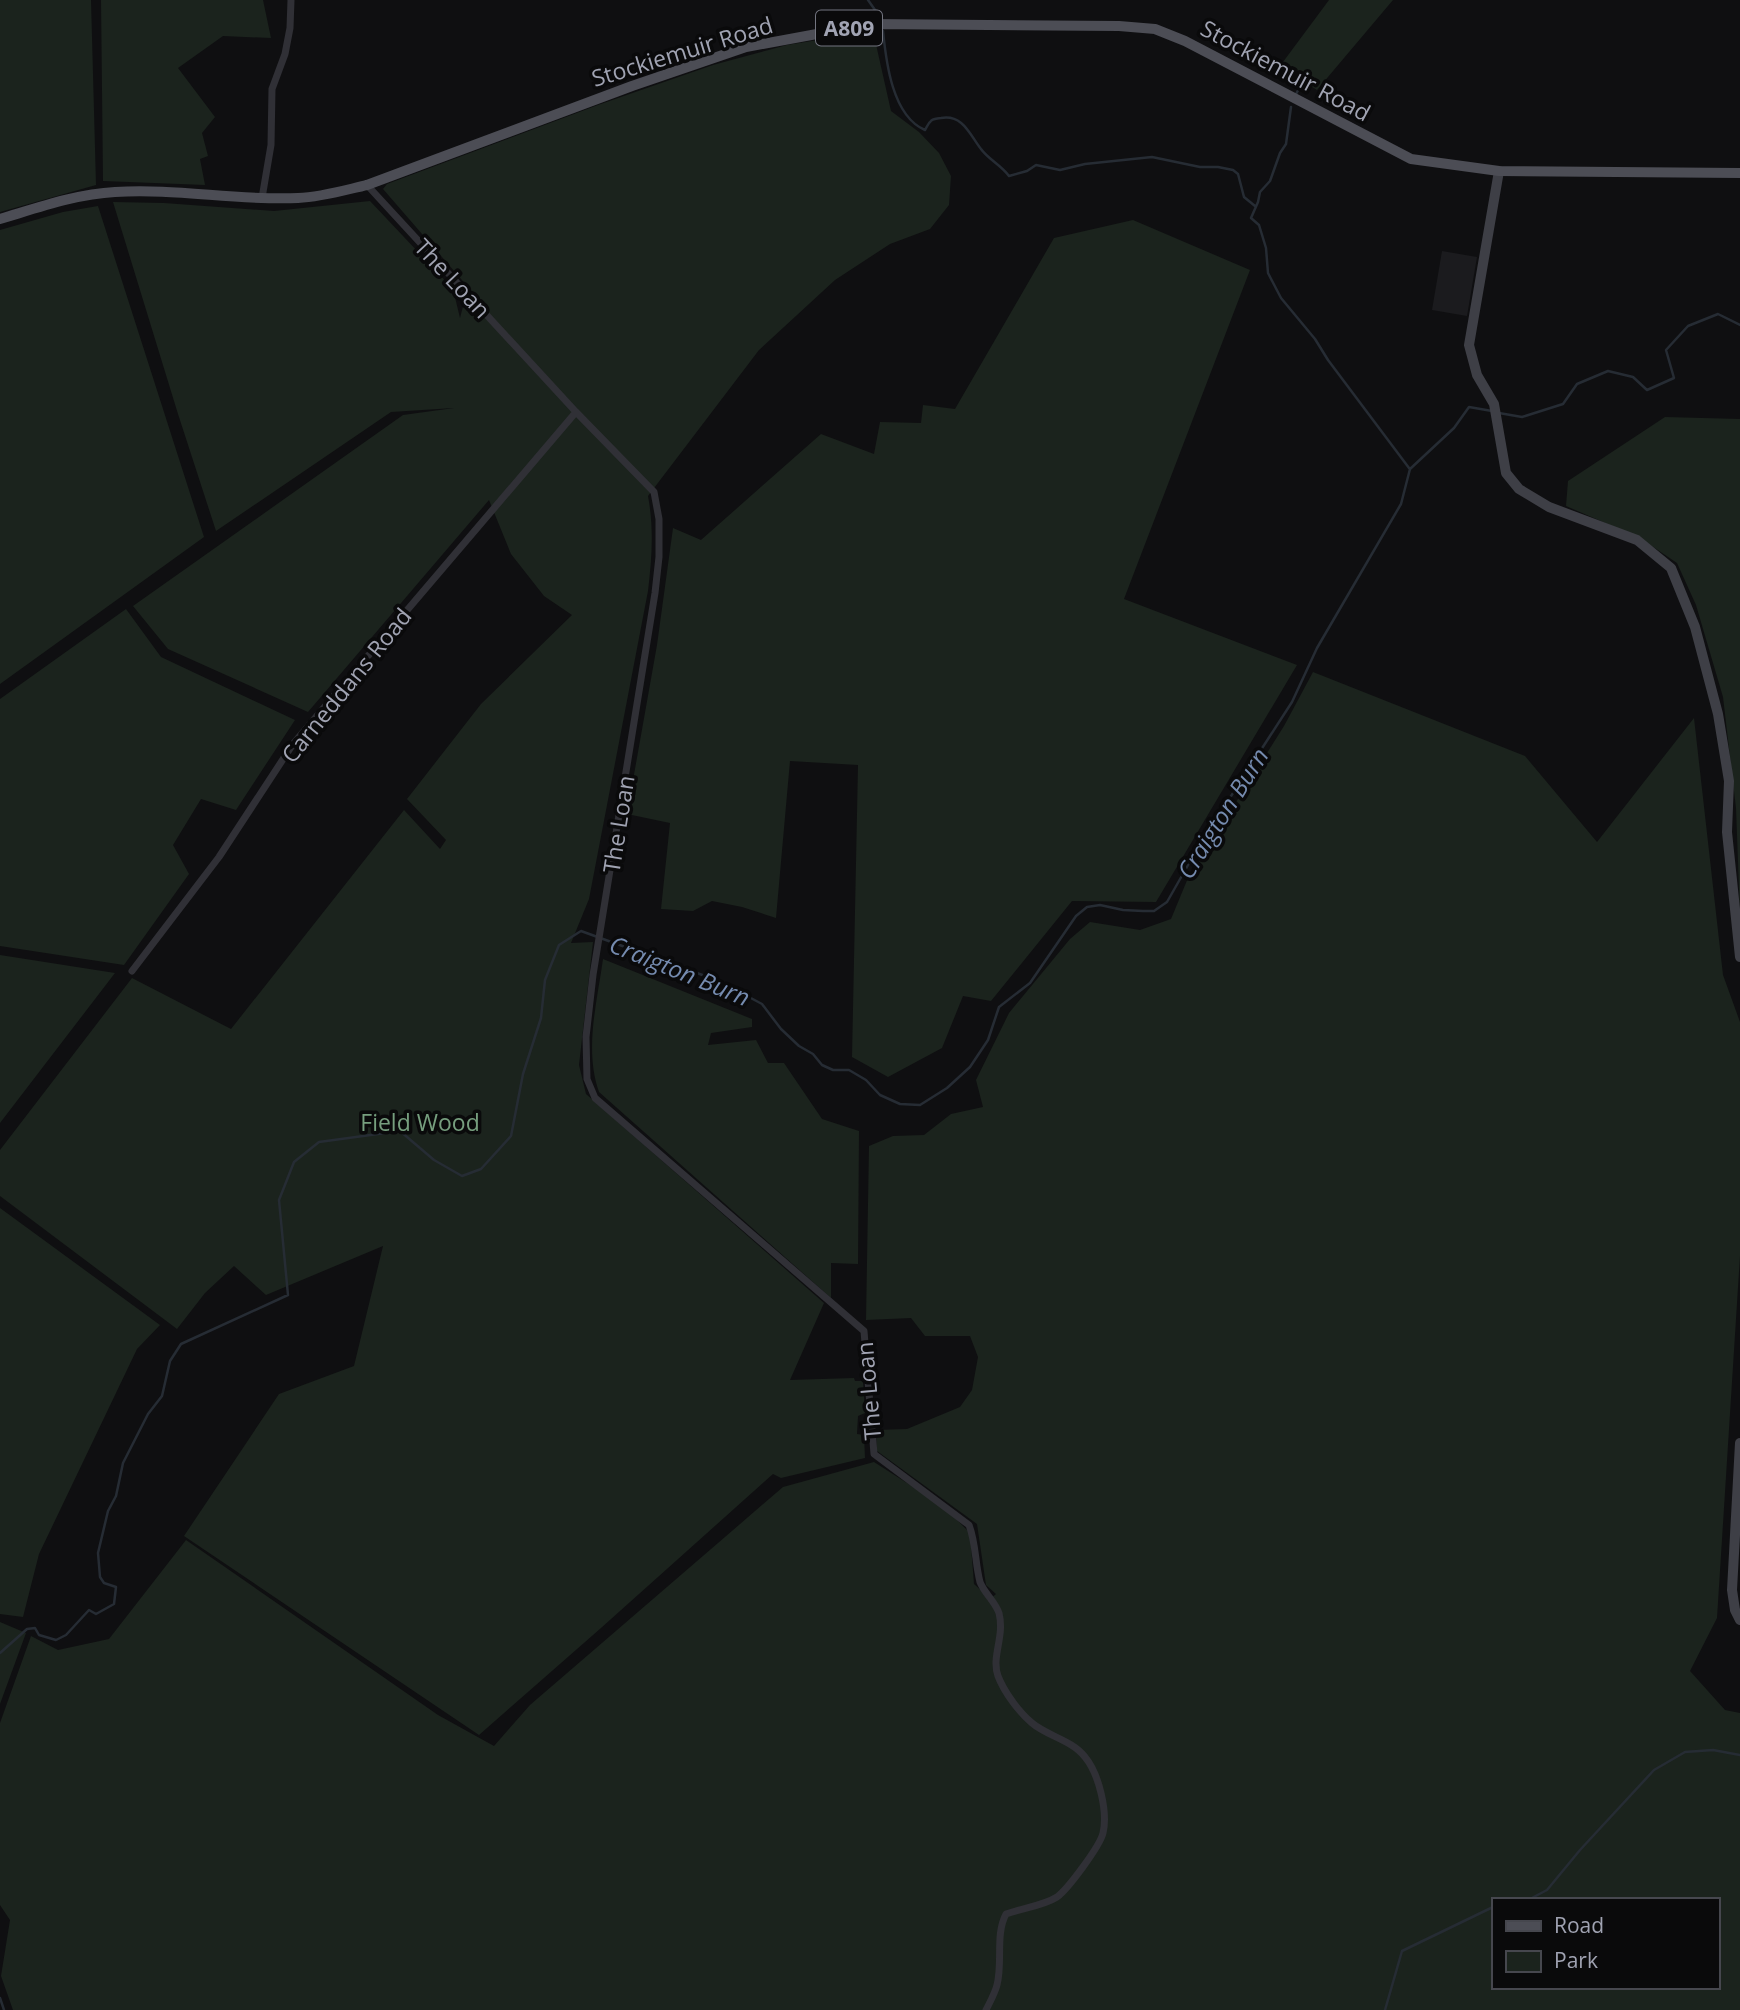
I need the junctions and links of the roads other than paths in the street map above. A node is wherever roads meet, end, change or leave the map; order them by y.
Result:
1 (291, 0) edge
2 (1499, 171) junction
3 (1740, 173) edge
4 (367, 185) junction
5 (262, 198) junction
6 (0, 219) edge
7 (576, 412) junction
8 (1740, 957) edge
9 (132, 971) dead end
10 (1740, 1443) edge
11 (1740, 1620) edge
12 (986, 2010) edge

1 - 5 street
2 - 3 main road, Stockiemuir Road / A809
2 - 4 main road, Stockiemuir Road / A809
2 - 8 street
4 - 5 main road, Stockiemuir Road / A809
4 - 7 street, The Loan
5 - 6 main road, Stockiemuir Road / A809
7 - 9 street, Carneddans Road
7 - 12 street, The Loan
10 - 11 street

